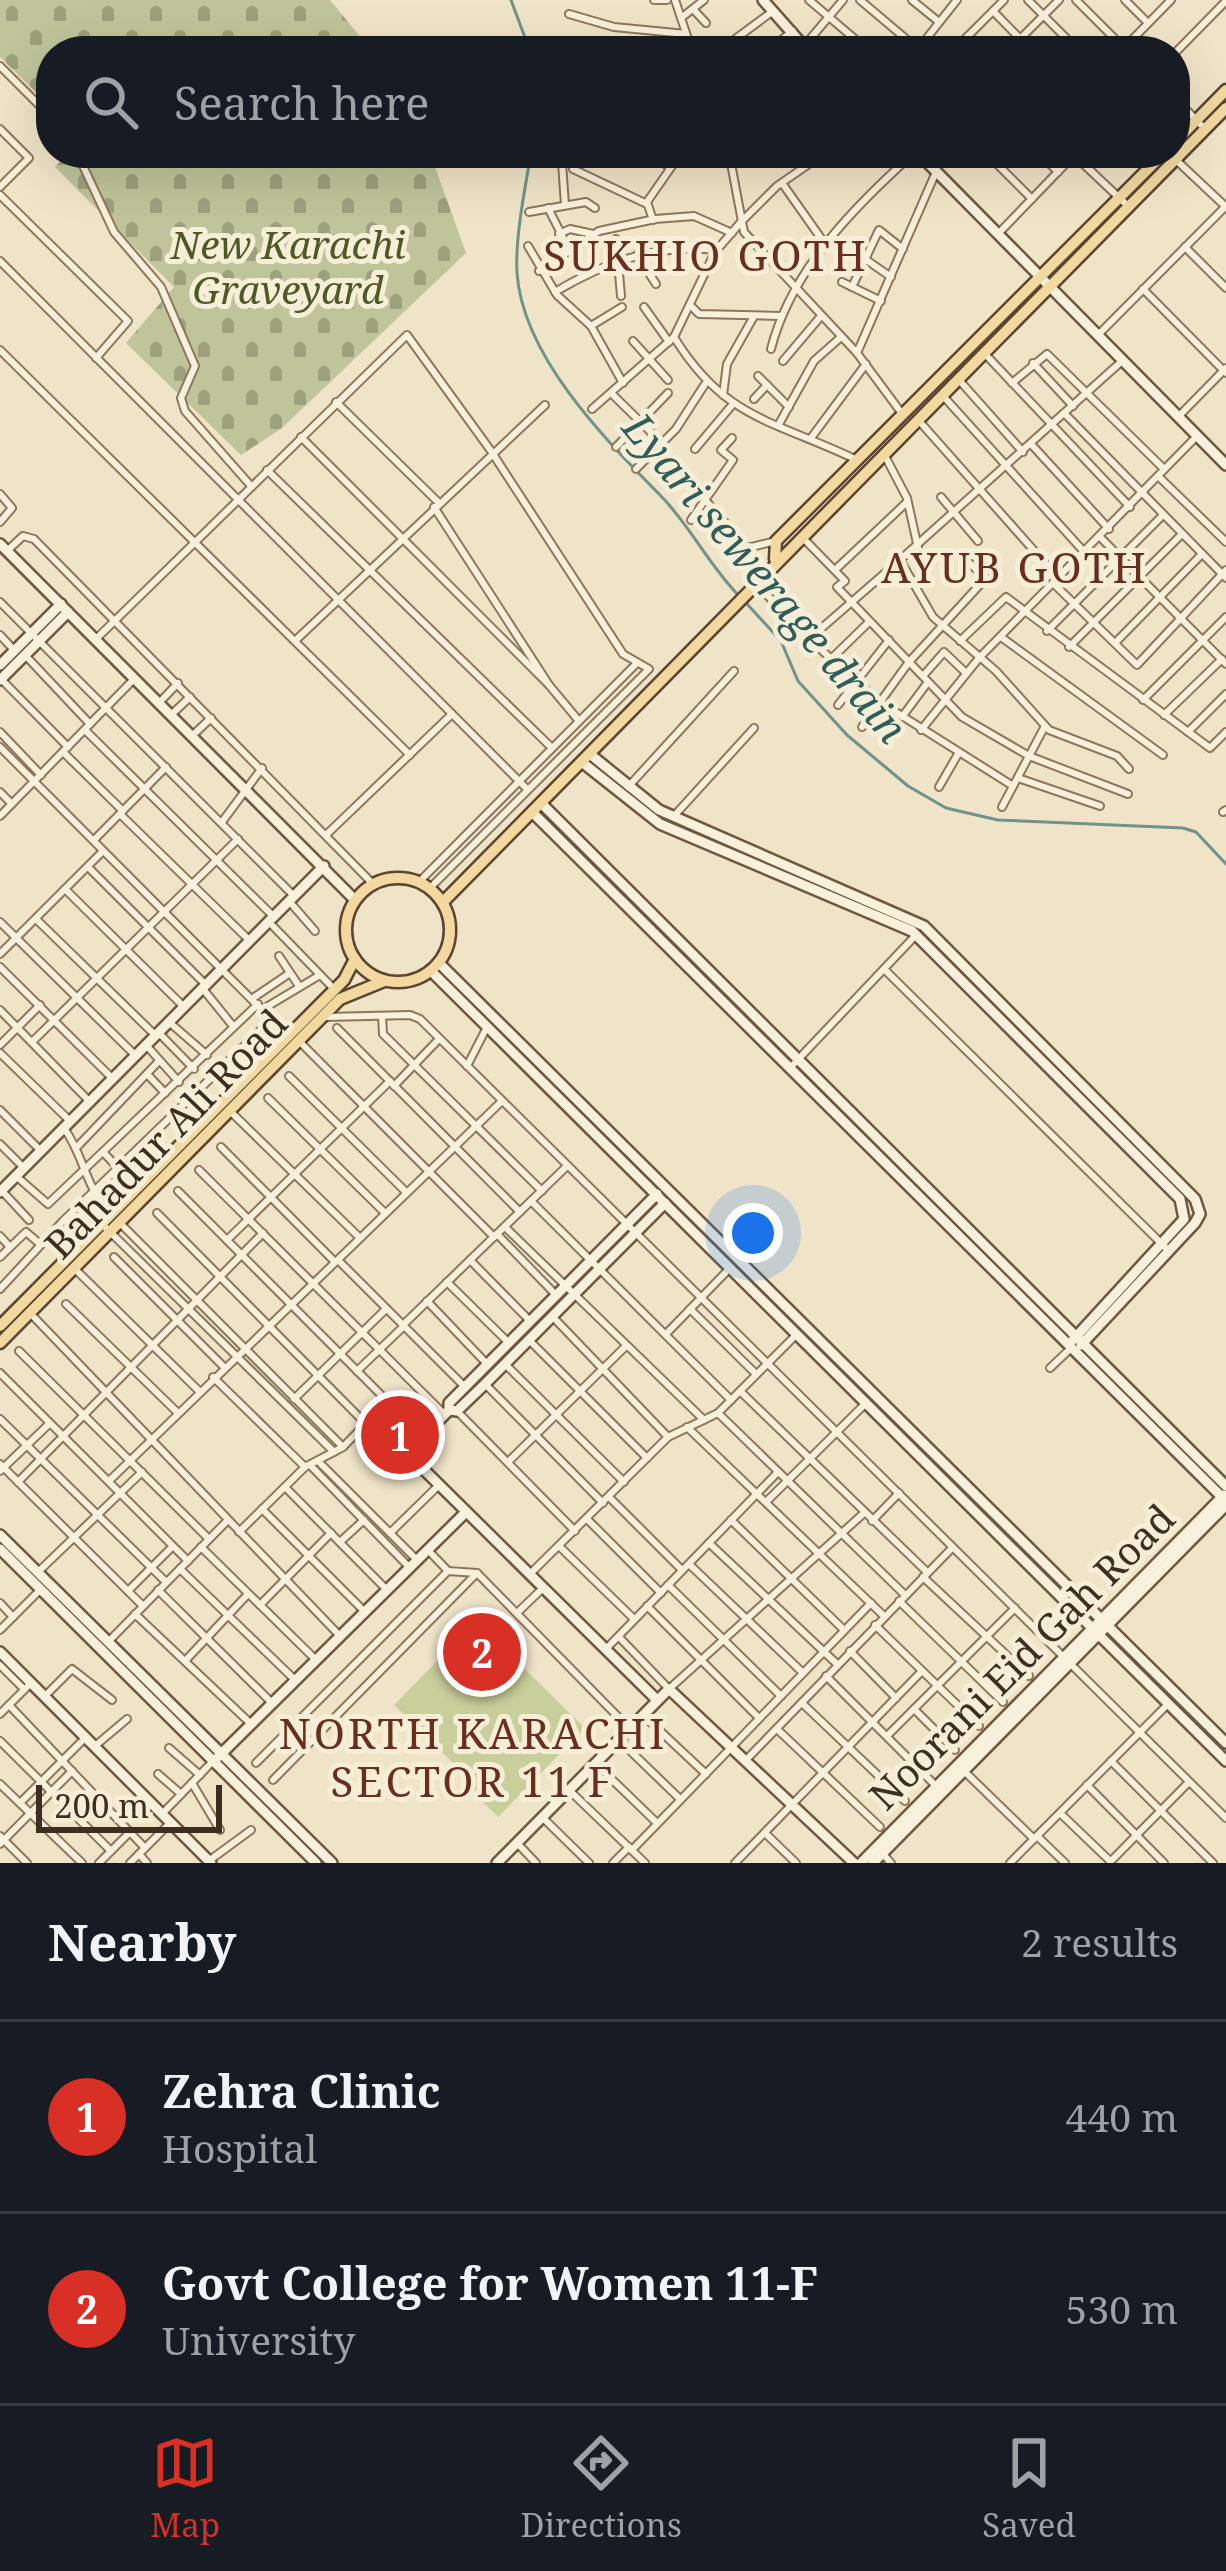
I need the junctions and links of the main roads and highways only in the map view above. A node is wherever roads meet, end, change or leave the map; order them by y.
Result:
1 (1226, 90) edge
2 (1226, 108) edge
3 (1201, 124) junction
4 (1190, 132) edge
5 (1190, 135) edge
6 (1158, 168) edge
7 (1044, 283) junction
8 (769, 570) junction
9 (443, 902) junction
10 (355, 959) junction
11 (384, 981) junction
12 (294, 1040) junction
13 (0, 1326) edge
14 (0, 1343) edge

1 - 3 main road
2 - 3 main road
3 - 4 main road
3 - 5 main road
6 - 7 main road
7 - 8 main road
7 - 8 main road
8 - 9 main road
9 - 10 main road
9 - 11 main road
10 - 11 main road
10 - 12 main road, Bahadur Ali Road
11 - 12 main road, Bahadur Ali Road
12 - 13 main road, Bahadur Ali Road
12 - 14 main road, Bahadur Ali Road

